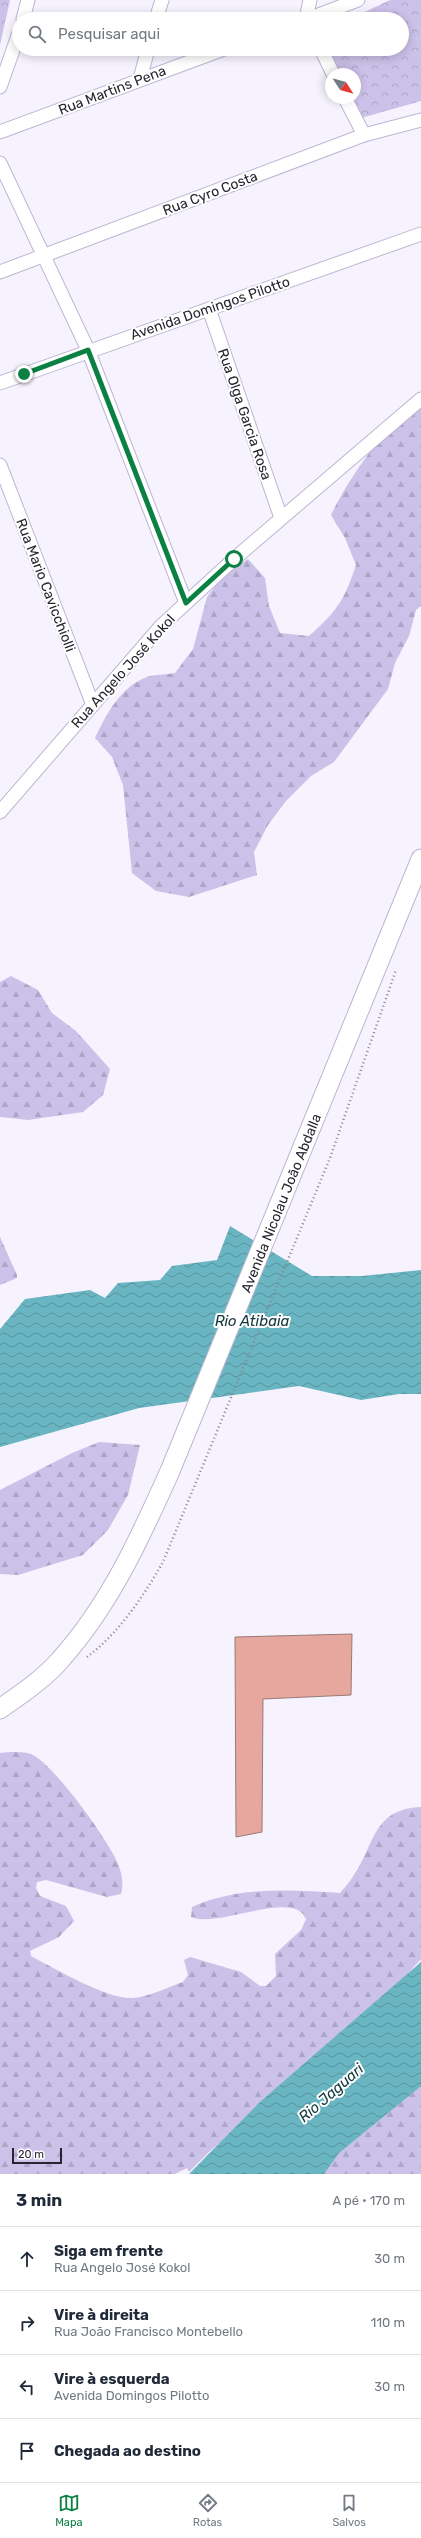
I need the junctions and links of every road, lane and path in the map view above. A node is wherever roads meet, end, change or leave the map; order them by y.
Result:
1 (28, 0) edge
2 (162, 0) edge
3 (310, 0) edge
4 (358, 0) edge
5 (25, 12) edge
6 (158, 12) edge
7 (308, 12) edge
8 (326, 12) edge
9 (12, 53) edge
10 (146, 56) edge
11 (204, 56) edge
12 (324, 56) edge
13 (330, 68) edge
14 (140, 79) junction
15 (0, 87) edge
16 (348, 104) edge
17 (421, 120) edge
18 (0, 132) edge
19 (364, 135) junction
20 (0, 163) edge
21 (421, 234) edge
22 (45, 256) junction
23 (0, 272) edge
24 (209, 309) junction
25 (88, 350) junction
26 (0, 383) edge
27 (421, 399) edge
28 (0, 465) edge
29 (281, 518) junction
30 (186, 603) junction
31 (93, 705) junction
32 (0, 812) edge
33 (421, 859) edge
34 (398, 967) dead end
35 (198, 1482) dead end
36 (0, 1709) edge

1 - 5 street
2 - 6 street
3 - 7 street
4 - 8 street
9 - 15 street
10 - 14 street
11 - 14 street, Rua Martins Pena
12 - 13 street
14 - 18 street, Rua Martins Pena
16 - 19 street
17 - 19 street, Rua Cyro Costa
19 - 22 street, Rua Cyro Costa
20 - 22 street
21 - 24 street, Avenida Domingos Pilotto
22 - 23 street, Rua Cyro Costa
22 - 25 street
24 - 25 street, Avenida Domingos Pilotto
24 - 29 street, Rua Olga Garcia Rosa
25 - 26 street, Avenida Domingos Pilotto
25 - 30 street
27 - 29 street, Rua Angelo José Kokol
28 - 31 street, Rua Mario Cavicchiolli
29 - 30 street, Rua Angelo José Kokol
30 - 31 street, Rua Angelo José Kokol
31 - 32 street, Rua Angelo José Kokol
33 - 36 main road, Avenida Nicolau João Abdalla
34 - 35 path

